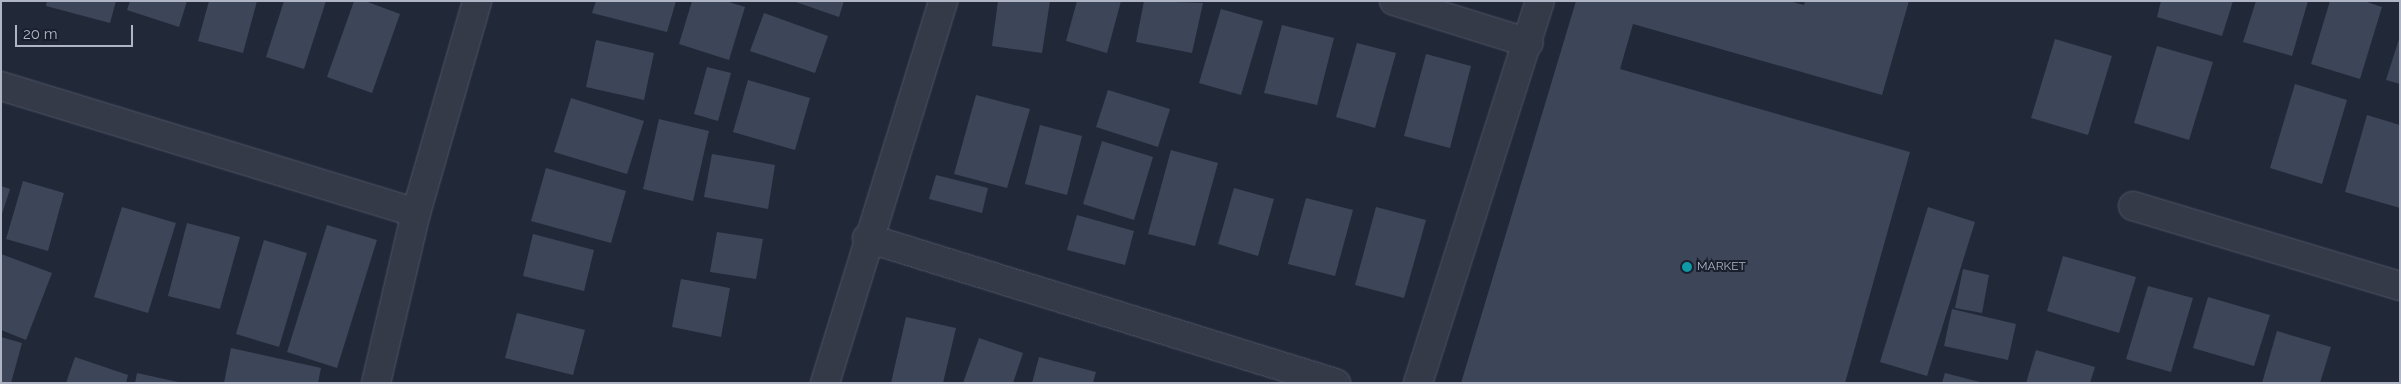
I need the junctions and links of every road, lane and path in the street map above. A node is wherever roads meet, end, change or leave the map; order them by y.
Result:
1 (477, 1) edge
2 (943, 1) edge
3 (1394, 1) edge
4 (1540, 1) edge
5 (1529, 43) junction
6 (1, 86) edge
7 (2133, 206) dead end
8 (416, 213) junction
9 (867, 238) junction
10 (2400, 286) edge
11 (376, 383) edge
12 (824, 383) edge
13 (1336, 383) edge
14 (1418, 383) edge

1 - 8 street
2 - 9 street
3 - 5 street
4 - 5 street
5 - 14 street
6 - 8 street
7 - 10 street
8 - 11 street
9 - 12 street
9 - 13 street

